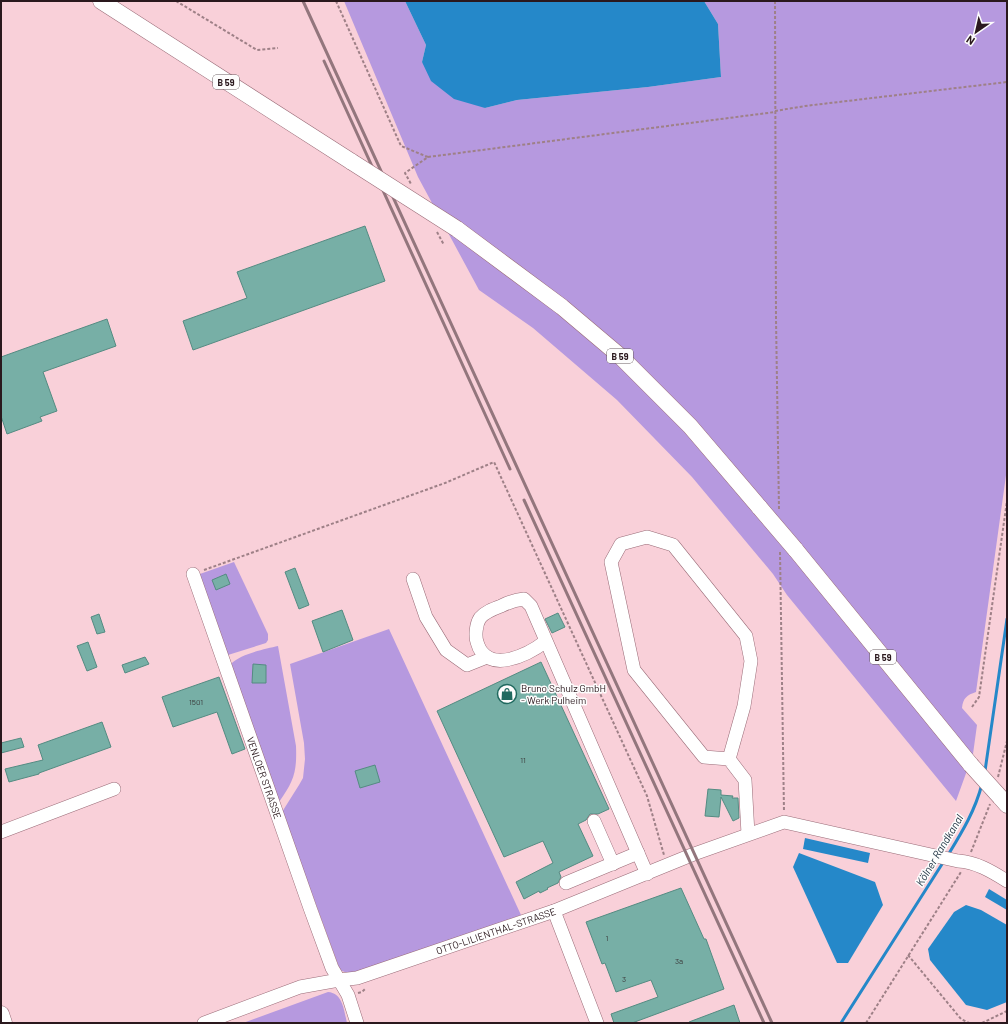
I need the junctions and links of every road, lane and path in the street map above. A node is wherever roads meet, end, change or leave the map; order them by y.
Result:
1 (101, 1) edge
2 (176, 1) edge
3 (336, 1) edge
4 (775, 1) edge
5 (278, 48) dead end
6 (1007, 82) edge
7 (775, 112) junction
8 (428, 157) junction
9 (412, 186) dead end
10 (433, 226) dead end
11 (444, 245) dead end
12 (1007, 501) edge
13 (779, 510) dead end
14 (787, 550) junction
15 (193, 574) dead end
16 (413, 579) dead end
17 (546, 641) junction
18 (487, 657) junction
19 (972, 707) dead end
20 (1007, 741) edge
21 (729, 759) junction
22 (998, 777) dead end
23 (114, 789) dead end
24 (999, 803) edge
25 (594, 821) dead end
26 (784, 822) junction
27 (1, 832) edge
28 (748, 834) junction
29 (638, 853) junction
30 (963, 861) junction
31 (613, 864) junction
32 (647, 874) junction
33 (1007, 881) edge
34 (566, 883) dead end
35 (554, 910) junction
36 (908, 955) junction
37 (339, 980) junction
38 (1007, 1011) edge
39 (1, 1014) edge
40 (4, 1023) edge
41 (204, 1023) edge
42 (357, 1023) edge
43 (598, 1023) edge
44 (866, 1023) edge
45 (969, 1023) edge
46 (982, 1023) edge

1 - 14 main road, B 59, bridge
2 - 5 path
3 - 8 path
4 - 7 path
6 - 7 path
7 - 8 path
7 - 13 path
8 - 9 path
10 - 11 path
12 - 19 path
14 - 24 main road, B 59, bridge
14 - 26 path
15 - 37 street, VENLOER STRASSE
16 - 18 street
17 - 18 street
17 - 18 street
17 - 29 street
20 - 22 path
21 - 21 street
21 - 28 street
23 - 27 street
24 - 30 path
25 - 31 street
26 - 28 street, OTTO-LILIENTHAL-STRASSE
26 - 30 street
28 - 32 street, OTTO-LILIENTHAL-STRASSE
29 - 31 street
29 - 32 street
30 - 33 street
30 - 36 path
31 - 34 street
32 - 35 street, OTTO-LILIENTHAL-STRASSE
35 - 37 street, OTTO-LILIENTHAL-STRASSE
35 - 43 street
36 - 44 path
36 - 45 path
37 - 41 street, OTTO-LILIENTHAL-STRASSE
37 - 42 street, VENLOER STRASSE
38 - 46 path
39 - 40 main road

